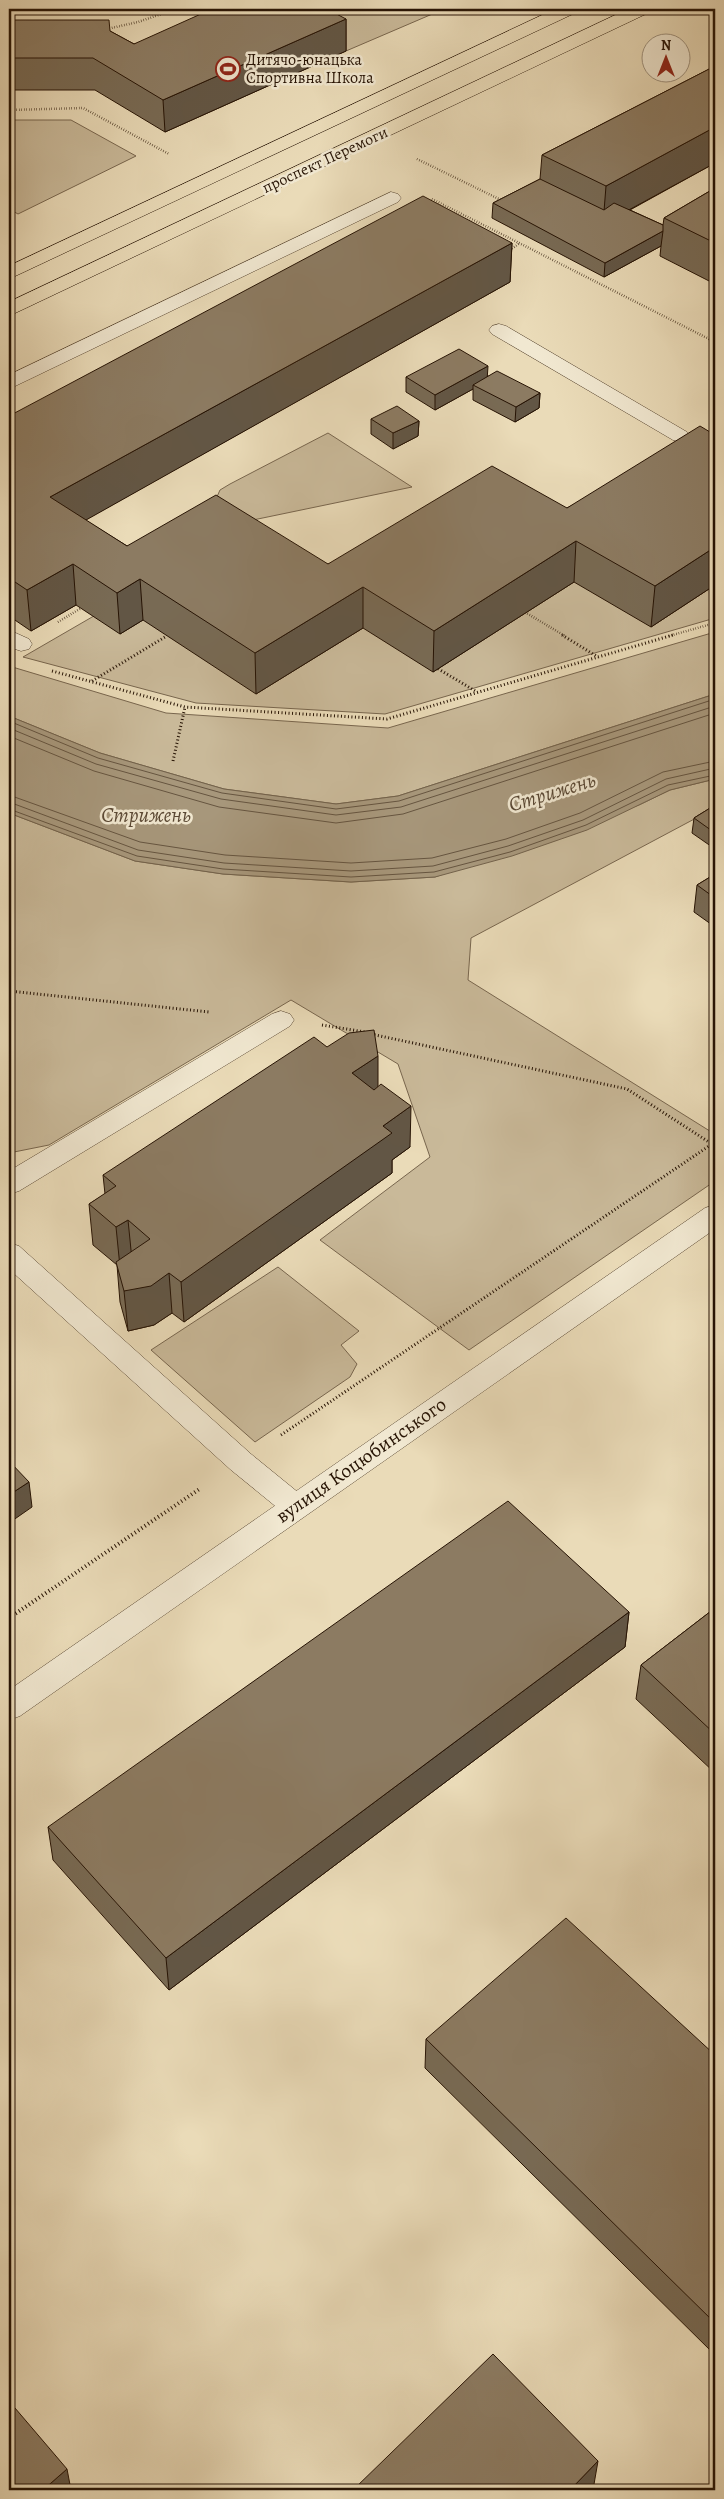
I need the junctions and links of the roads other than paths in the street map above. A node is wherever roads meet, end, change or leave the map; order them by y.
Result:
1 (569, 9) edge
2 (642, 9) edge
3 (391, 198) dead end
4 (9, 273) edge
5 (9, 310) edge
6 (499, 330) dead end
7 (9, 384) edge
8 (680, 436) edge
9 (281, 1020) road end
10 (9, 1184) edge
11 (715, 1215) edge
12 (9, 1253) edge
13 (295, 1506) junction
14 (9, 1707) edge

1 - 4 main road, проспект Перемоги
2 - 5 main road, проспект Перемоги
3 - 7 street
6 - 8 street
9 - 10 street
11 - 13 street, вулиця Коцюбинського
12 - 13 street
13 - 14 street, вулиця Коцюбинського

